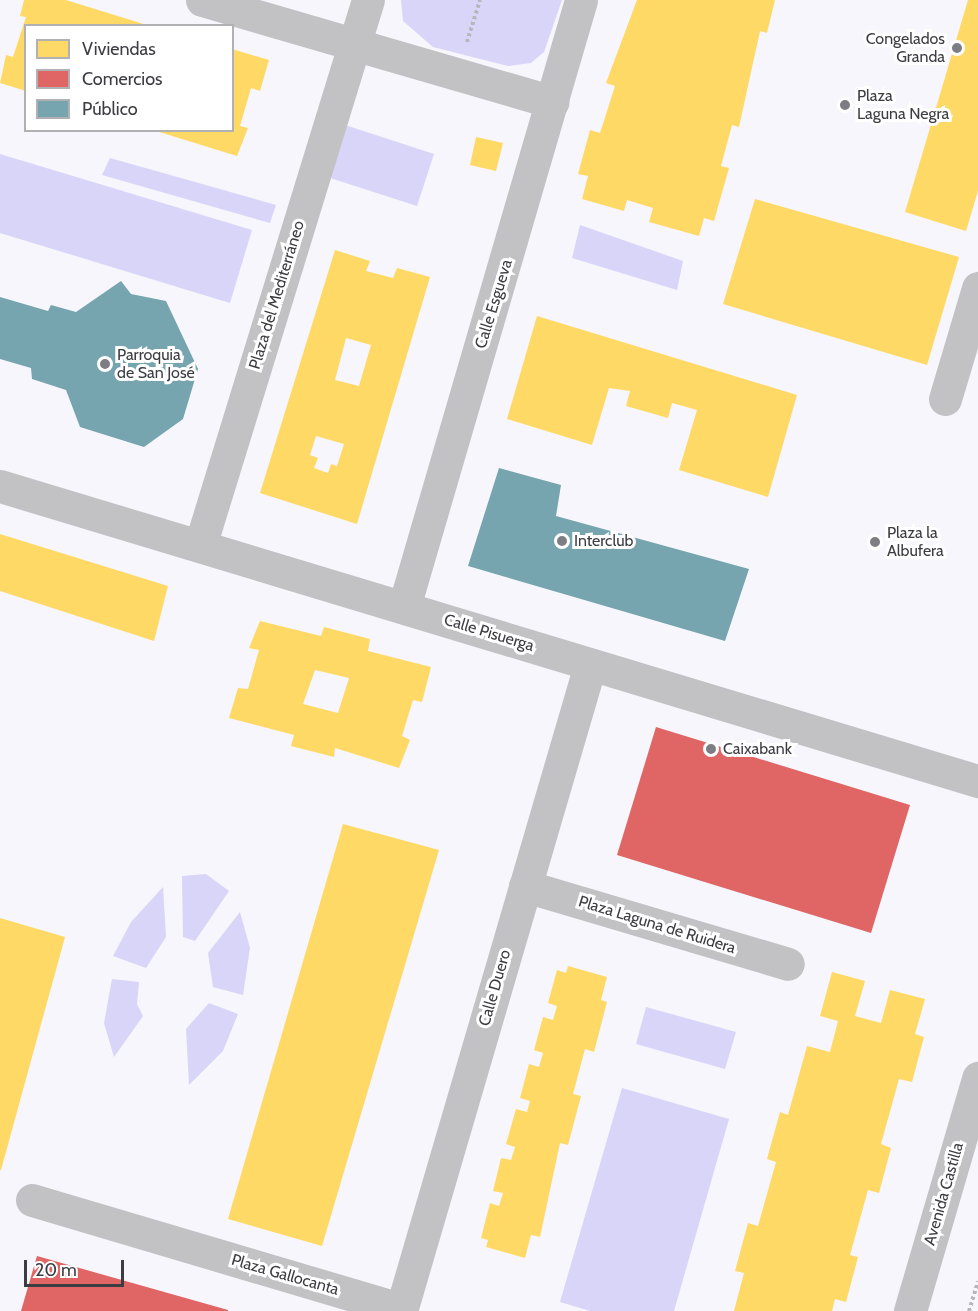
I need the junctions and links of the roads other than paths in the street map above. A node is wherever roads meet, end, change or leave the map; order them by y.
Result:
1 (202, 0) edge
2 (368, 0) edge
3 (581, 0) edge
4 (356, 44) junction
5 (552, 102) junction
6 (978, 288) edge
7 (945, 399) dead end
8 (0, 486) edge
9 (200, 546) junction
10 (404, 607) junction
11 (590, 665) junction
12 (978, 781) edge
13 (525, 886) junction
14 (788, 964) dead end
15 (978, 1078) edge
16 (32, 1200) dead end
17 (401, 1310) edge
18 (910, 1311) edge

1 - 4 street
2 - 4 street, Plaza del Mediterráneo
3 - 5 street, Calle Esgueva
4 - 5 street
4 - 9 street, Plaza del Mediterráneo
5 - 10 street, Calle Esgueva
6 - 7 street
8 - 9 street, Calle Pisuerga
9 - 10 street, Calle Pisuerga
10 - 11 street, Calle Pisuerga
11 - 12 street, Calle Pisuerga
11 - 13 street, Calle Duero
13 - 14 street, Plaza Laguna de Ruidera
13 - 17 street, Calle Duero
15 - 18 street, Avenida Castilla
16 - 17 street, Plaza Gallocanta

